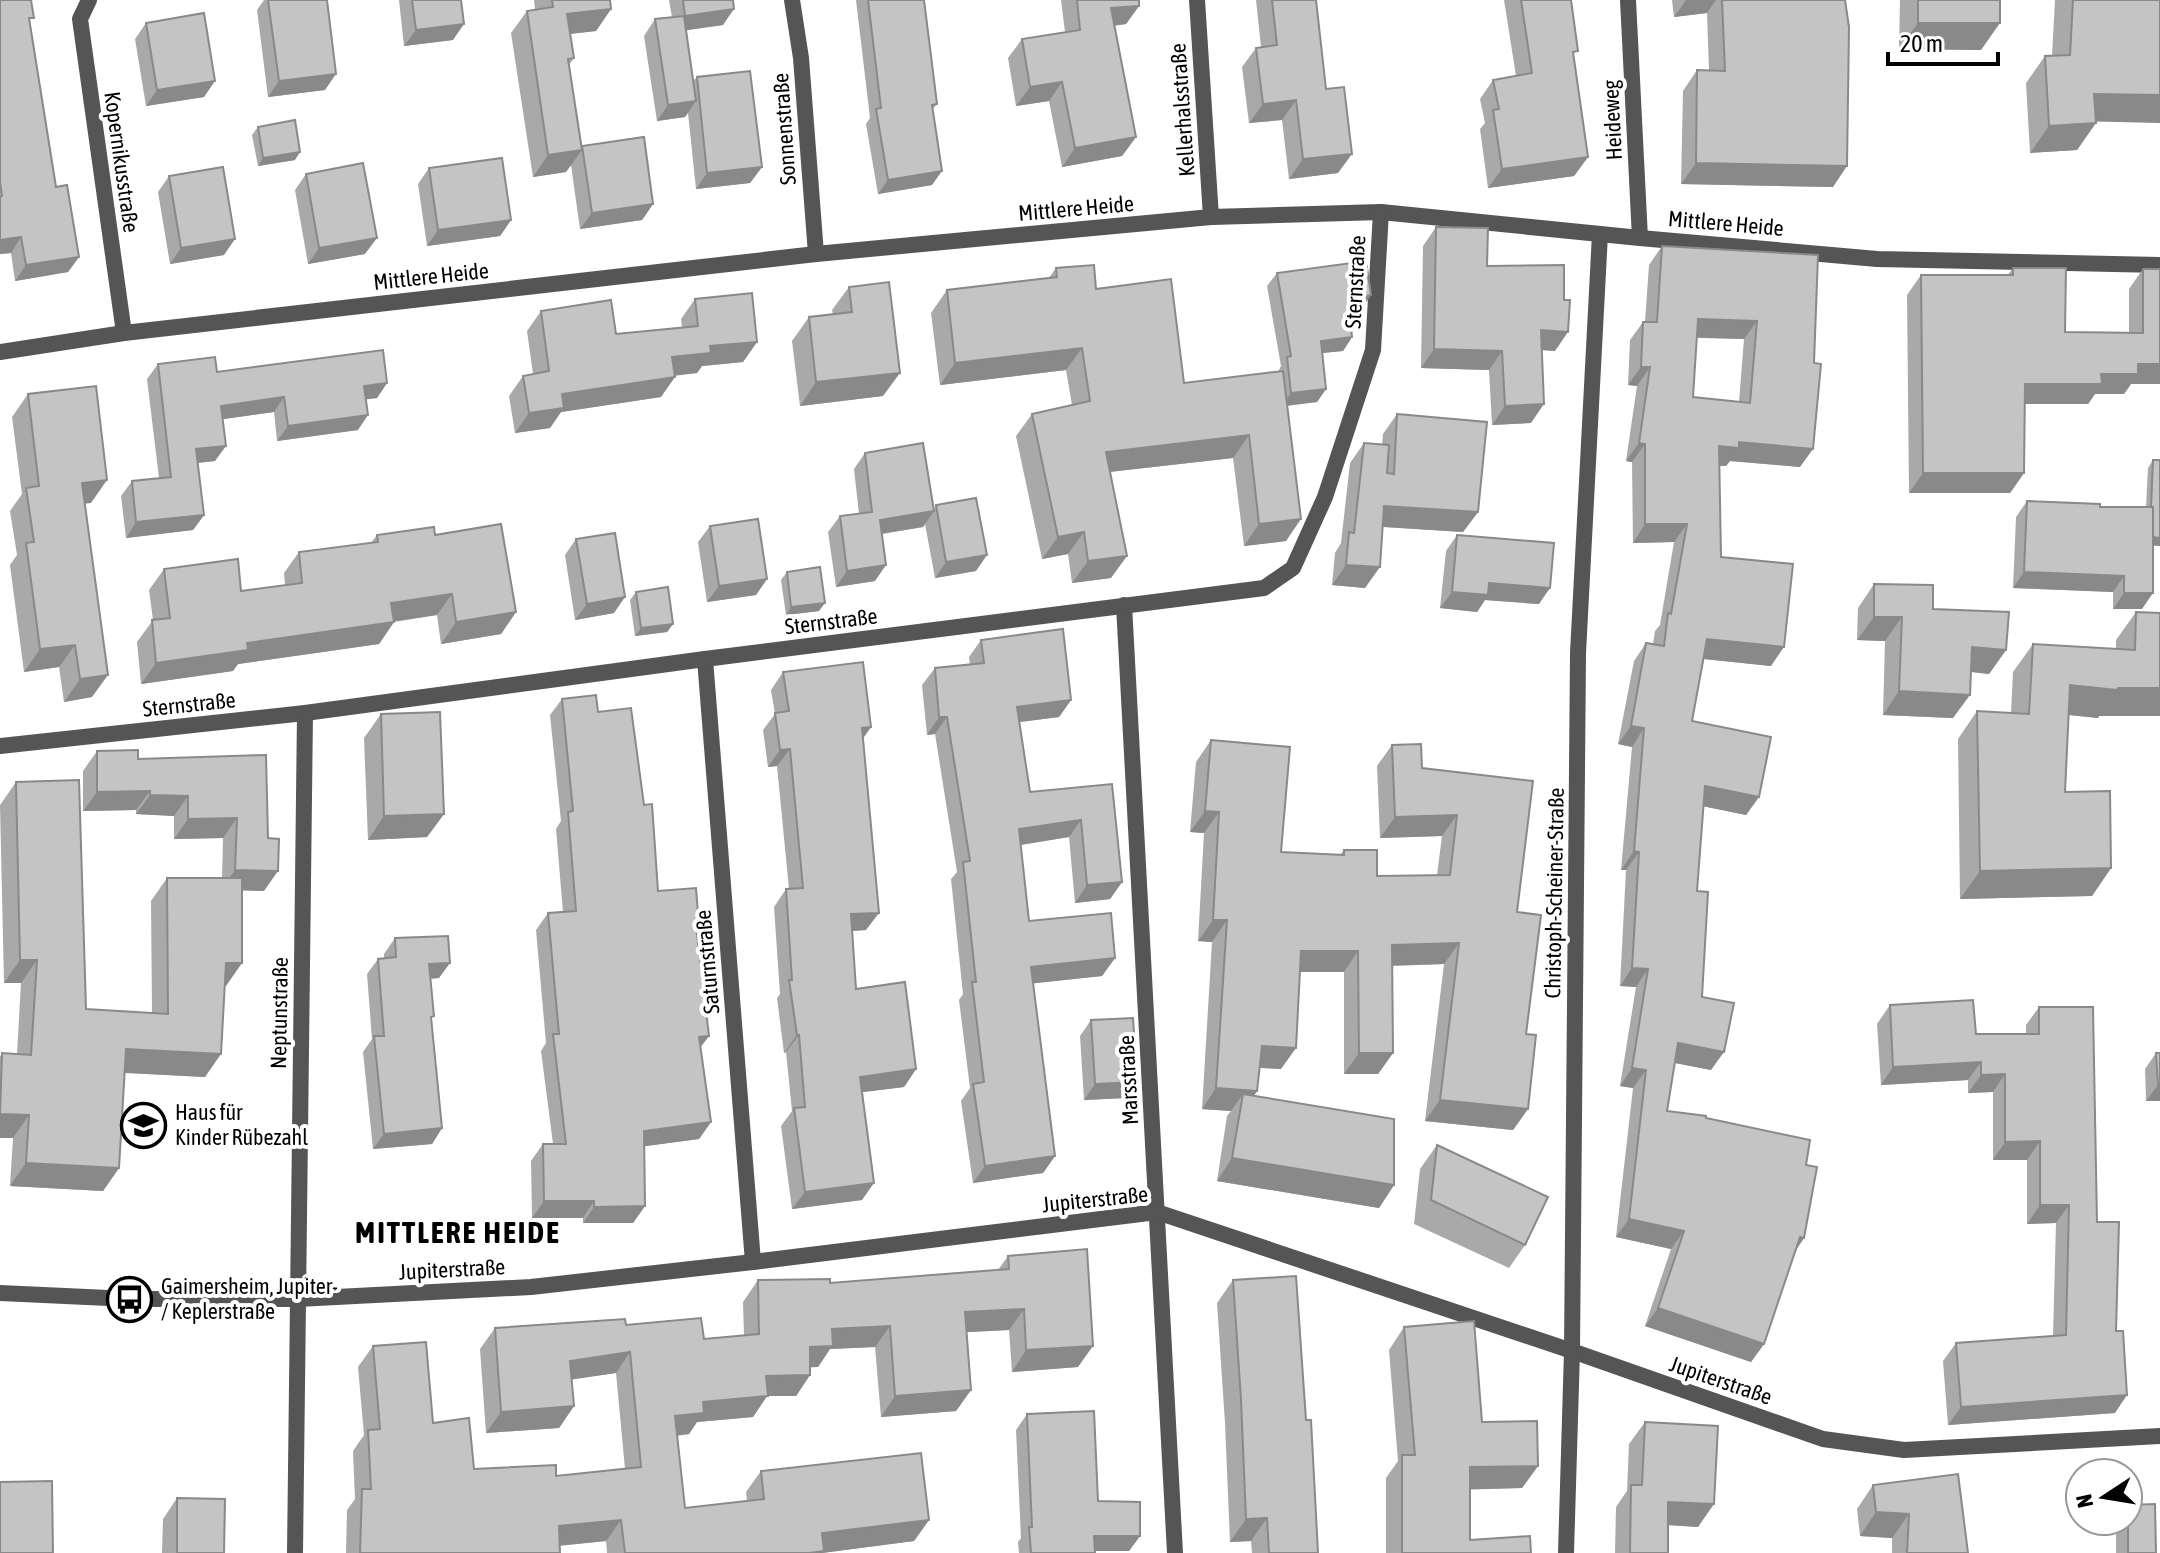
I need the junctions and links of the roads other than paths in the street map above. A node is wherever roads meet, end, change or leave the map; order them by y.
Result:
1 (89, 0) edge
2 (792, 0) edge
3 (1197, 0) edge
4 (1628, 0) edge
5 (1381, 212) junction
6 (1211, 217) junction
7 (1600, 234) junction
8 (1640, 238) junction
9 (816, 254) junction
10 (2160, 265) edge
11 (124, 333) junction
12 (0, 352) edge
13 (1124, 605) junction
14 (705, 659) junction
15 (305, 713) junction
16 (0, 746) edge
17 (1157, 1212) junction
18 (753, 1262) junction
19 (0, 1293) edge
20 (298, 1299) junction
21 (1572, 1351) junction
22 (2160, 1436) edge
23 (295, 1553) edge
24 (1175, 1553) edge
25 (1566, 1553) edge

1 - 11 street, Kopernikusstraße
2 - 9 street, Sonnenstraße
3 - 6 street, Kellerhalsstraße
4 - 8 street, Heideweg
5 - 6 street, Mittlere Heide
5 - 7 street, Mittlere Heide
5 - 13 street, Sternstraße
6 - 9 street, Mittlere Heide
7 - 8 street, Mittlere Heide
7 - 21 street, Christoph-Scheiner-Straße
8 - 10 street, Mittlere Heide
9 - 11 street, Mittlere Heide
11 - 12 street, Mittlere Heide
13 - 14 street, Sternstraße
13 - 17 street, Marsstraße
14 - 15 street, Sternstraße
14 - 18 street, Saturnstraße
15 - 16 street, Sternstraße
15 - 20 street, Neptunstraße
17 - 18 street, Jupiterstraße
17 - 21 street, Jupiterstraße
17 - 24 street, Marsstraße
18 - 20 street, Jupiterstraße
19 - 20 street, Jupiterstraße
20 - 23 street, Neptunstraße
21 - 22 street, Jupiterstraße
21 - 25 street, Christoph-Scheiner-Straße

